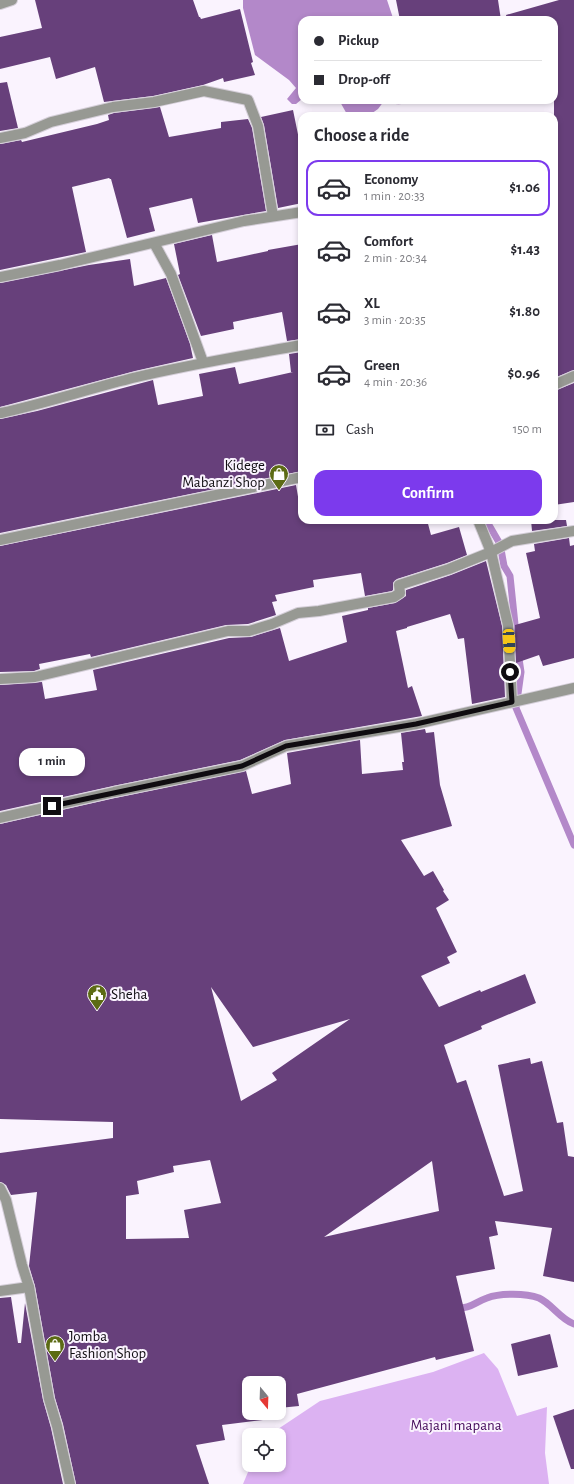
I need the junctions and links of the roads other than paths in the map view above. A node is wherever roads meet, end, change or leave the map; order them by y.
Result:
1 (12, 0) edge
2 (0, 4) edge
3 (0, 138) edge
4 (298, 213) edge
5 (273, 216) junction
6 (154, 243) junction
7 (0, 277) edge
8 (298, 346) edge
9 (202, 362) junction
10 (574, 376) edge
11 (558, 383) edge
12 (1, 413) edge
13 (298, 478) edge
14 (480, 524) edge
15 (574, 531) edge
16 (0, 540) edge
17 (492, 552) junction
18 (0, 678) edge
19 (574, 688) edge
20 (512, 702) junction
21 (0, 818) edge
22 (0, 1188) edge
23 (30, 1287) junction
24 (0, 1290) edge
25 (70, 1484) edge

1 - 2 street
3 - 5 street
4 - 5 street
5 - 6 street
6 - 7 street
6 - 9 street
8 - 9 street
9 - 12 street
10 - 11 street
13 - 16 street
14 - 17 street
15 - 17 street
17 - 18 street
17 - 20 street
19 - 20 street
20 - 21 street
22 - 23 street
23 - 24 street
23 - 25 street

